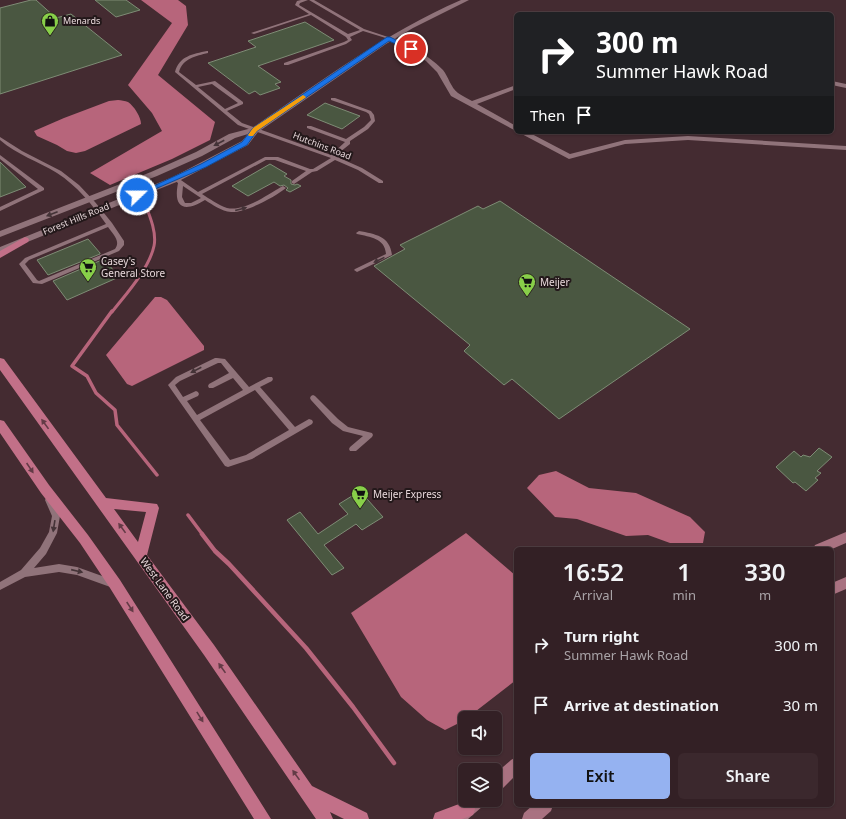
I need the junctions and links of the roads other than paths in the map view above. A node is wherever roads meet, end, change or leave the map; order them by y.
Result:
1 (306, 0) edge
2 (311, 0) edge
3 (466, 0) edge
4 (312, 14) junction
5 (363, 30) junction
6 (253, 33) dead end
7 (348, 36) junction
8 (389, 38) junction
9 (207, 52) dead end
10 (286, 64) dead end
11 (834, 83) edge
12 (846, 86) edge
13 (195, 87) junction
14 (514, 88) edge
15 (333, 99) dead end
16 (470, 104) junction
17 (224, 111) junction
18 (309, 127) dead end
19 (514, 128) edge
20 (255, 130) junction
21 (526, 134) edge
22 (0, 138) edge
23 (348, 141) junction
24 (846, 148) edge
25 (333, 157) junction
26 (0, 158) edge
27 (310, 171) junction
28 (178, 181) junction
29 (294, 182) dead end
30 (381, 182) dead end
31 (283, 188) dead end
32 (198, 194) junction
33 (205, 198) junction
34 (89, 199) junction
35 (0, 209) edge
36 (98, 210) junction
37 (110, 224) junction
38 (360, 233) dead end
39 (0, 234) edge
40 (25, 240) junction
41 (0, 250) edge
42 (0, 255) edge
43 (357, 270) dead end
44 (0, 362) edge
45 (234, 374) junction
46 (270, 379) dead end
47 (211, 386) dead end
48 (256, 387) junction
49 (248, 391) junction
50 (196, 394) dead end
51 (313, 398) dead end
52 (182, 400) junction
53 (196, 419) junction
54 (309, 422) dead end
55 (0, 424) edge
56 (294, 430) junction
57 (353, 449) dead end
58 (45, 489) junction
59 (103, 503) junction
60 (846, 538) edge
61 (825, 547) edge
62 (141, 555) junction
63 (24, 573) junction
64 (846, 583) edge
65 (115, 584) junction
66 (0, 586) edge
67 (834, 588) edge
68 (514, 767) edge
69 (502, 778) edge
70 (305, 789) junction
71 (543, 807) edge
72 (467, 809) edge
73 (263, 819) edge
74 (326, 819) edge
75 (361, 819) edge
76 (441, 819) edge
77 (530, 819) edge

1 - 4 lane
2 - 5 lane
3 - 8 street, Forest Hills Road
4 - 6 lane
4 - 7 lane
5 - 7 lane
5 - 8 lane
7 - 10 lane
8 - 16 street
8 - 20 street, Forest Hills Road
9 - 13 lane, Hutchins Road
11 - 12 street
13 - 17 lane, Hutchins Road
13 - 17 lane
14 - 16 street
15 - 23 lane
16 - 19 street
17 - 20 lane, Hutchins Road
18 - 23 lane
20 - 25 lane, Hutchins Road
20 - 28 street, Forest Hills Road
20 -> 34 street, Forest Hills Road
21 - 24 street
22 - 34 lane
23 - 25 lane
25 - 27 lane
25 - 30 lane, Hutchins Road
26 - 35 lane
27 - 29 lane
27 - 32 lane
28 - 32 lane
28 - 33 lane
28 - 36 street, Forest Hills Road
33 -> 31 lane
32 - 33 lane
34 - 36 lane
34 -> 39 street, Forest Hills Road
36 - 37 lane
36 - 40 street, Forest Hills Road
37 - 37 lane
38 -> 43 lane
40 - 41 street, Forest Hills Road
40 - 42 main road
59 -> 44 main road, West Lane Road
45 - 47 lane
45 - 49 lane
45 -> 52 lane
46 - 48 lane
48 - 49 lane
48 - 56 lane
49 - 53 lane
50 - 52 lane
51 - 57 lane
52 - 53 lane
53 - 56 lane
54 - 56 lane
55 -> 58 main road
58 -> 63 lane
58 - 65 main road
62 -> 59 main road, West Lane Road
59 - 62 main road
60 - 61 main road
70 -> 62 main road, West Lane Road
63 -> 65 lane
63 - 66 lane
64 - 67 main road
65 -> 73 main road
68 - 69 main road
70 - 74 main road, West Lane Road
70 - 75 main road
71 - 77 main road
72 - 76 main road

